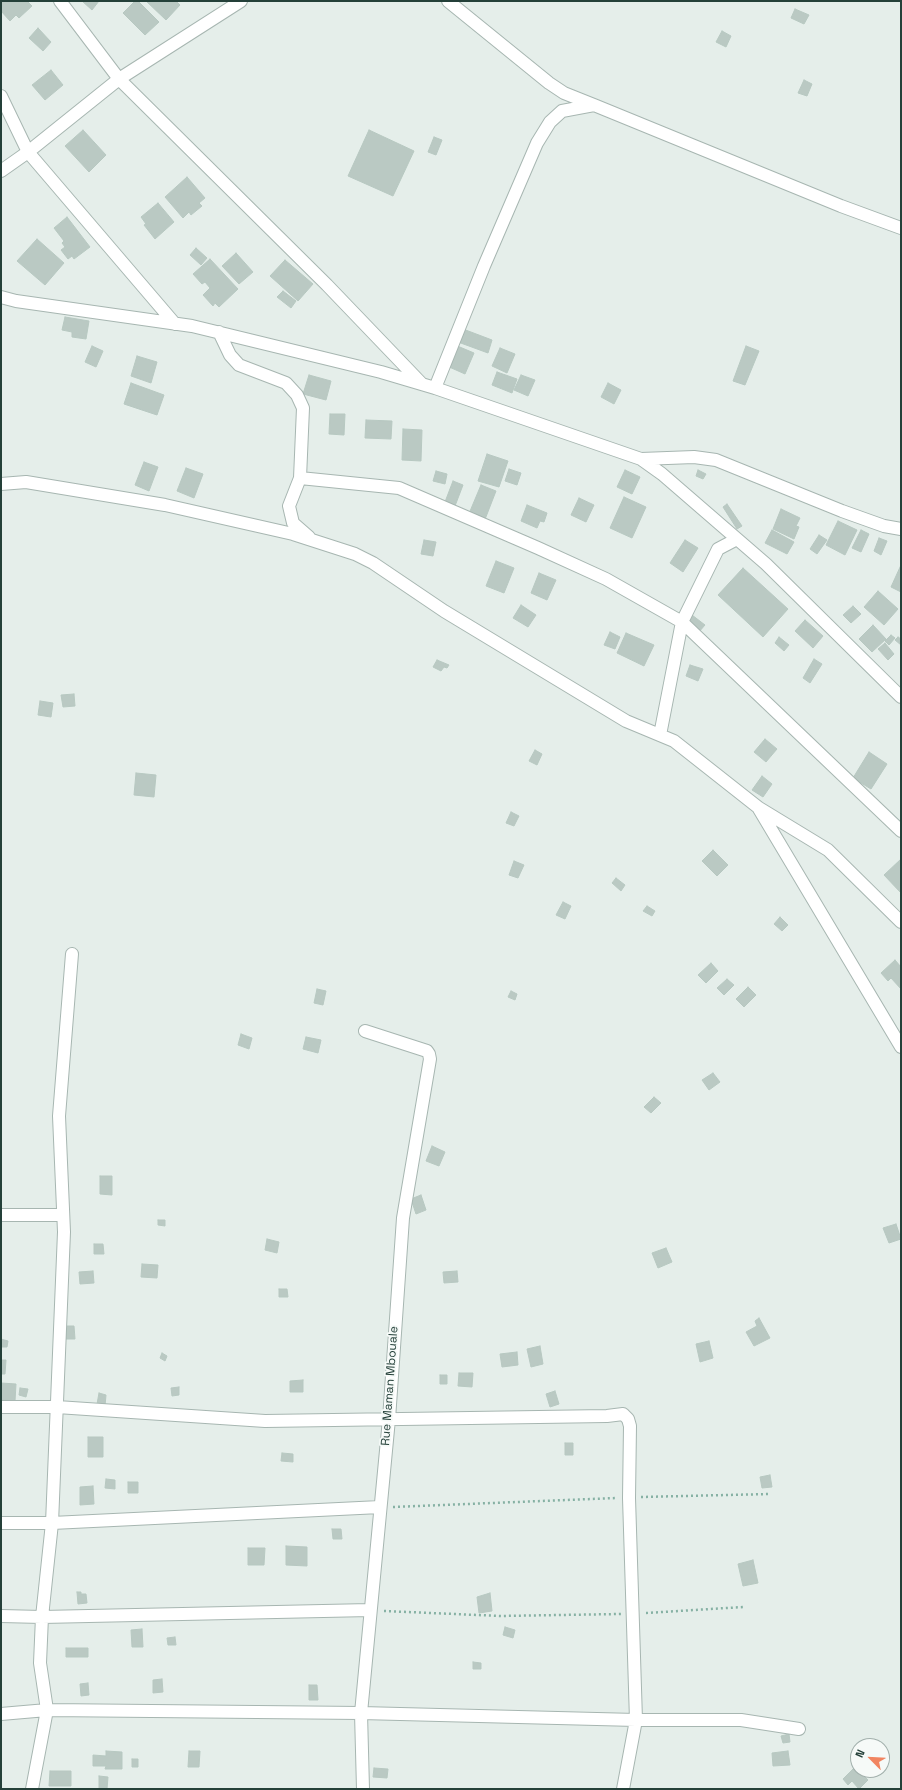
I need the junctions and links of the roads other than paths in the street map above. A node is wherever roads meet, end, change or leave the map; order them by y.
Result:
1 (60, 1) edge
2 (241, 1) edge
3 (448, 1) edge
4 (119, 79) junction
5 (1, 96) edge
6 (594, 105) junction
7 (28, 152) junction
8 (1, 171) edge
9 (901, 228) edge
10 (1, 297) edge
11 (175, 324) junction
12 (218, 332) junction
13 (422, 384) junction
14 (435, 388) junction
15 (641, 459) junction
16 (300, 478) junction
17 (1, 484) edge
18 (901, 529) edge
19 (737, 539) junction
20 (313, 540) junction
21 (682, 622) junction
22 (901, 697) edge
23 (660, 735) junction
24 (759, 808) junction
25 (901, 830) edge
26 (901, 922) edge
27 (72, 954) dead end
28 (365, 1032) dead end
29 (901, 1047) edge
30 (1, 1215) edge
31 (62, 1215) junction
32 (1, 1407) edge
33 (57, 1407) junction
34 (389, 1419) junction
35 (380, 1507) junction
36 (1, 1523) edge
37 (52, 1523) junction
38 (370, 1610) junction
39 (1, 1616) edge
40 (42, 1617) junction
41 (47, 1710) junction
42 (361, 1713) junction
43 (1, 1714) edge
44 (636, 1720) junction
45 (799, 1730) dead end
46 (32, 1789) edge
47 (363, 1789) edge
48 (623, 1789) edge

1 - 4 street
2 - 4 street
3 - 6 street
4 - 7 street
4 - 13 street
5 - 7 street
6 - 9 street
6 - 14 street
7 - 8 street
7 - 11 street
10 - 11 street
11 - 12 street
12 - 13 street
12 - 16 street
13 - 14 street
14 - 15 street
15 - 18 street
15 - 19 street
16 - 20 street
16 - 21 street
17 - 20 street
19 - 21 street
19 - 22 street
20 - 23 street
21 - 23 street
21 - 25 street
23 - 24 street
24 - 26 street
24 - 29 street
27 - 31 street
28 - 34 street, Rue Maman Mbouale
30 - 31 street
31 - 33 street
32 - 33 street
33 - 34 street
33 - 37 street
34 - 35 street, Rue Maman Mbouale
34 - 44 street
35 - 37 street
35 - 38 street, Rue Maman Mbouale
36 - 37 street
37 - 40 street
38 - 40 street
38 - 42 street, Rue Maman Mbouale
39 - 40 street
40 - 41 street
41 - 42 street
41 - 43 street
41 - 46 street
42 - 44 street
42 - 47 street, Rue Maman Mbouale
44 - 45 street
44 - 48 street

